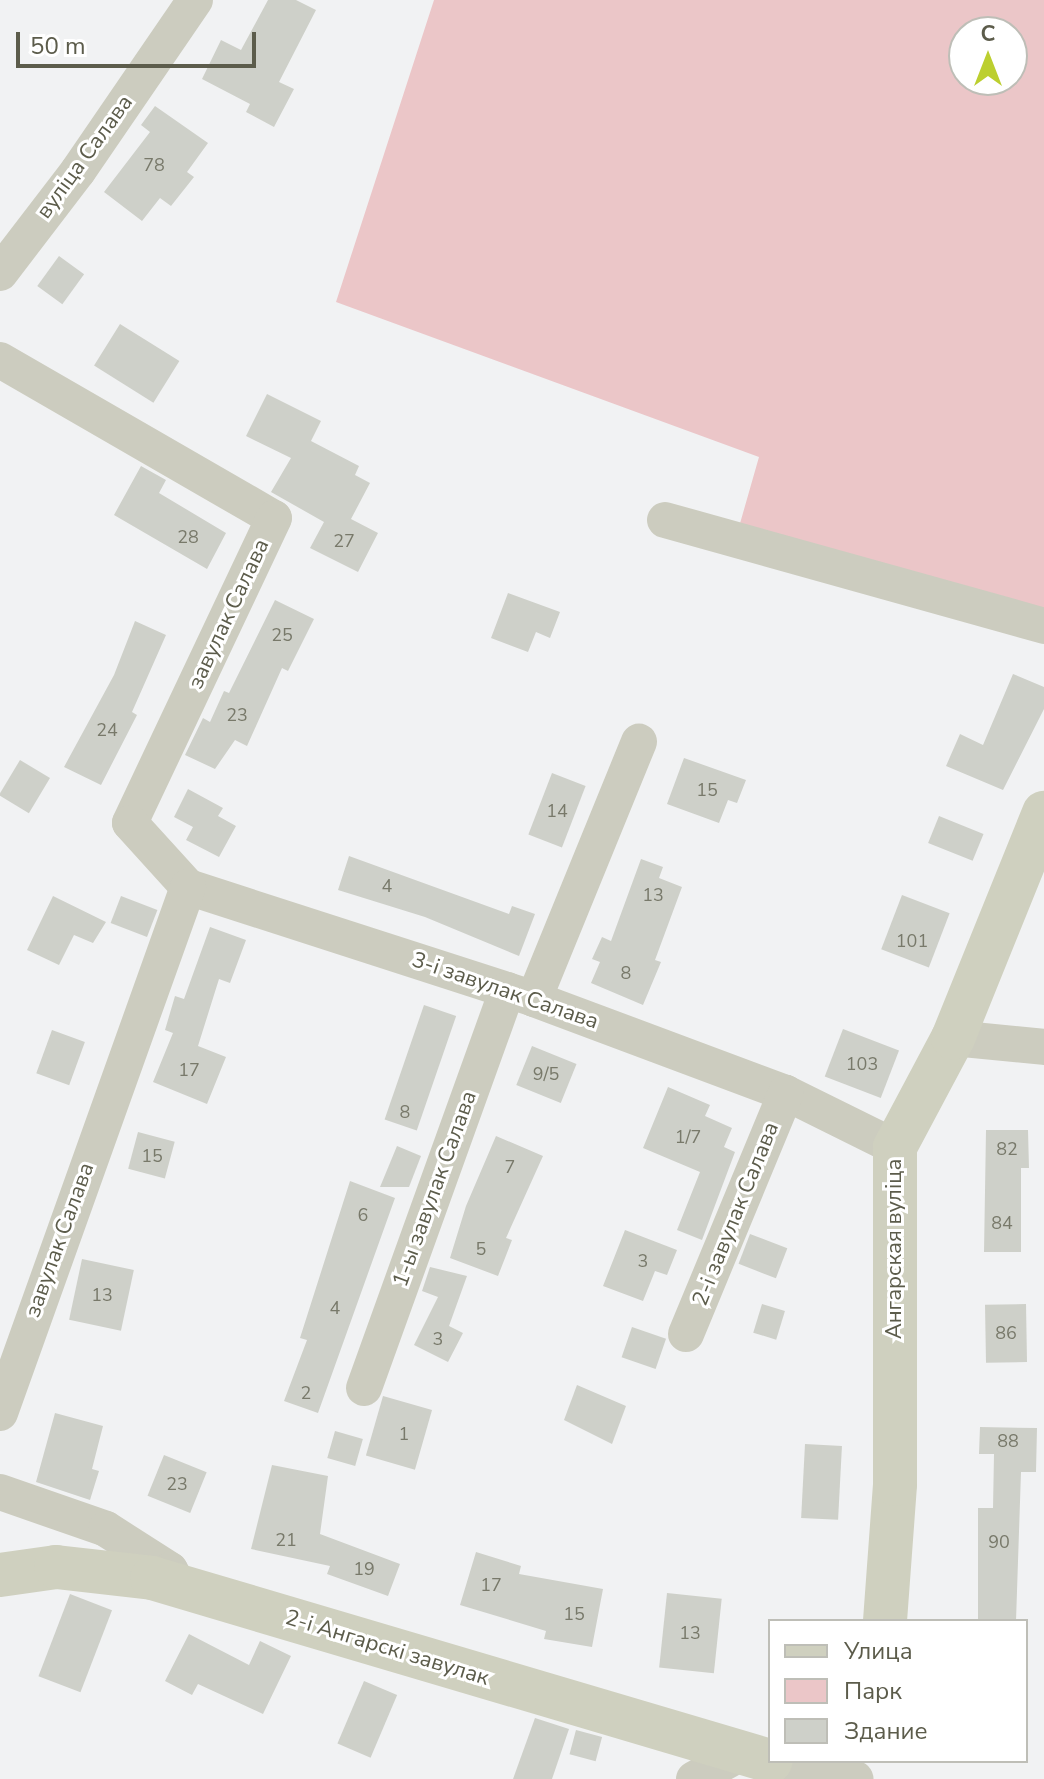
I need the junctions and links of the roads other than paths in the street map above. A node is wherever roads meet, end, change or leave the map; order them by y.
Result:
1 (195, 0) edge
2 (0, 273) edge
3 (0, 360) edge
4 (665, 520) dead end
5 (1044, 626) edge
6 (639, 742) dead end
7 (1044, 813) edge
8 (130, 823) joint
9 (188, 887) junction
10 (520, 994) junction
11 (953, 1038) junction
12 (1044, 1047) edge
13 (786, 1093) junction
14 (895, 1147) junction
15 (686, 1334) dead end
16 (364, 1388) dead end
17 (0, 1413) edge
18 (0, 1492) edge
19 (0, 1575) edge
20 (179, 1586) junction
21 (885, 1619) edge
22 (768, 1759) edge
23 (768, 1761) edge
24 (786, 1763) edge
25 (694, 1779) edge
26 (856, 1779) edge

1 - 2 street, вуліца Салава
3 - 8 street, завулак Салава
4 - 5 street
6 - 10 street, 1-ы завулак Салава
7 - 11 street, Ангарская вуліца
8 - 9 street, 3-і завулак Салава
9 - 10 street, 3-і завулак Салава
9 - 17 street, завулак Салава
10 - 13 street, 3-і завулак Салава
10 - 16 street, 1-ы завулак Салава
11 - 12 street
11 - 14 street, Ангарская вуліца
13 - 14 street, 3-і завулак Салава
13 - 15 street, 2-і завулак Салава
14 - 21 street, Ангарская вуліца
18 - 20 street
19 - 20 street, 2-і Ангарскі завулак
20 - 22 street, 2-і Ангарскі завулак
23 - 25 street
24 - 26 street, 2-і Ангарскі завулак

